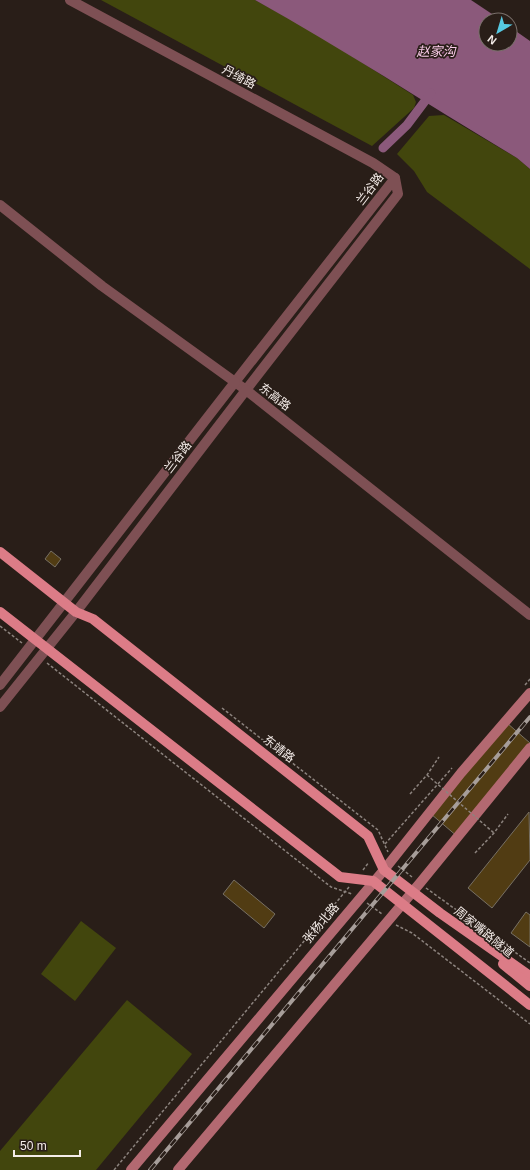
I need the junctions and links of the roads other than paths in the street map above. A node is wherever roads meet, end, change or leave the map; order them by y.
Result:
1 (70, 0) edge
2 (395, 178) junction
3 (0, 205) edge
4 (235, 382) junction
5 (246, 390) junction
6 (0, 552) edge
7 (65, 603) junction
8 (0, 612) edge
9 (76, 612) junction
10 (530, 615) edge
11 (36, 640) junction
12 (46, 648) junction
13 (0, 685) edge
14 (527, 689) edge
15 (0, 707) edge
16 (530, 748) edge
17 (384, 870) junction
18 (373, 881) junction
19 (412, 892) junction
20 (403, 904) junction
21 (440, 913) junction
22 (530, 976) edge
23 (530, 986) edge
24 (530, 1005) edge
25 (131, 1170) edge
26 (178, 1170) edge

1 - 2 street, 丹绮路
2 - 4 street, 兰谷路
2 - 5 street, 兰谷路
3 - 4 street, 东高路
4 - 5 street, 东高路
4 - 7 street, 兰谷路
5 - 9 street, 兰谷路
5 - 10 street, 东高路
6 - 7 main road, 东靖路
7 - 9 main road, 东靖路
7 - 11 street, 兰谷路
8 - 11 main road
9 - 12 street, 兰谷路
9 - 17 main road, 东靖路
11 - 12 main road
11 - 13 street, 兰谷路
12 - 15 street, 兰谷路
12 - 18 main road
14 - 17 main road, 张杨北路
16 - 19 main road
17 - 18 main road, 张杨北路
17 - 19 main road, 东靖路
18 - 20 main road
18 - 25 main road, 张杨北路
19 - 20 main road
19 - 21 main road, 东靖路
20 - 24 main road
20 - 26 main road
21 - 22 main road, 东靖路
21 - 23 main road, 周家嘴路隧道

